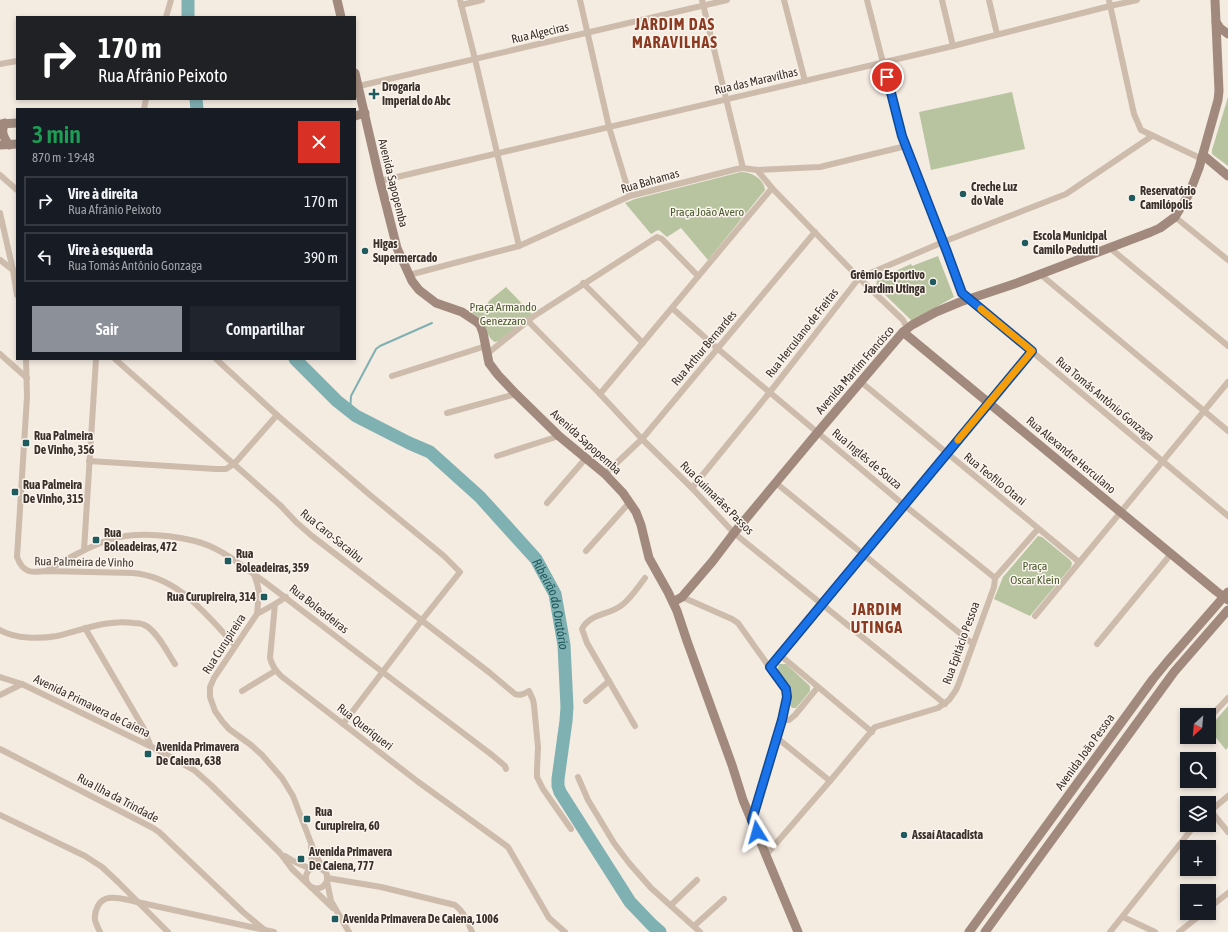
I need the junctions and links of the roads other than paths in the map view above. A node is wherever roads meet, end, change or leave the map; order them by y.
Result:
1 (171, 0) edge
2 (337, 0) edge
3 (482, 0) edge
4 (580, 0) edge
5 (727, 0) edge
6 (784, 0) edge
7 (867, 0) edge
8 (942, 0) edge
9 (989, 0) edge
10 (1137, 0) edge
11 (1215, 0) edge
12 (460, 2) edge
13 (703, 3) edge
14 (1109, 3) edge
15 (166, 16) edge
16 (341, 16) edge
17 (1216, 22) junction
18 (587, 33) junction
19 (997, 34) junction
20 (1228, 36) edge
21 (1217, 44) junction
22 (952, 46) junction
23 (475, 59) junction
24 (16, 61) edge
25 (883, 62) junction
26 (0, 64) edge
27 (356, 76) edge
28 (805, 81) junction
29 (359, 86) junction
30 (726, 99) junction
31 (365, 113) junction
32 (356, 116) edge
33 (16, 123) edge
34 (3, 124) edge
35 (610, 127) junction
36 (1152, 136) junction
37 (9, 145) edge
38 (906, 146) junction
39 (498, 153) junction
40 (1202, 157) junction
41 (743, 168) junction
42 (757, 170) junction
43 (0, 175) edge
44 (1228, 176) edge
45 (380, 181) junction
46 (772, 188) junction
47 (16, 189) edge
48 (630, 196) junction
49 (0, 213) edge
50 (1175, 217) junction
51 (815, 232) junction
52 (943, 242) junction
53 (519, 246) junction
54 (1110, 248) junction
55 (0, 260) edge
56 (1228, 260) edge
57 (15, 272) edge
58 (1040, 274) junction
59 (409, 275) junction
60 (698, 276) junction
61 (860, 278) junction
62 (583, 283) junction
63 (16, 284) edge
64 (968, 299) junction
65 (672, 308) junction
66 (528, 320) junction
67 (905, 330) junction
68 (643, 343) junction
69 (1228, 346) edge
70 (718, 349) junction
71 (486, 350) junction
72 (1032, 351) junction
73 (0, 354) edge
74 (26, 360) edge
75 (96, 360) edge
76 (116, 360) edge
77 (217, 360) edge
78 (392, 376) dead end
79 (27, 378) junction
80 (861, 382) junction
81 (1228, 382) edge
82 (770, 392) junction
83 (516, 394) junction
84 (600, 394) junction
85 (988, 403) junction
86 (1204, 411) junction
87 (447, 413) dead end
88 (277, 415) junction
89 (1228, 431) edge
90 (818, 432) junction
91 (559, 436) junction
92 (642, 439) junction
93 (946, 453) junction
94 (497, 456) dead end
95 (586, 458) junction
96 (89, 461) junction
97 (1163, 461) junction
98 (234, 464) junction
99 (606, 474) junction
100 (776, 483) junction
101 (692, 488) junction
102 (547, 503) dead end
103 (630, 503) junction
104 (904, 505) junction
105 (1120, 512) junction
106 (1228, 516) edge
107 (1038, 529) junction
108 (734, 533) junction
109 (84, 550) junction
110 (586, 551) dead end
111 (863, 554) junction
112 (1171, 554) junction
113 (1079, 562) junction
114 (46, 571) junction
115 (254, 574) junction
116 (645, 578) dead end
117 (995, 578) junction
118 (286, 597) junction
119 (682, 597) junction
120 (1226, 597) edge
121 (673, 602) junction
122 (275, 604) junction
123 (822, 605) junction
124 (1228, 610) edge
125 (257, 614) junction
126 (1034, 616) dead end
127 (422, 620) junction
128 (85, 628) junction
129 (0, 630) edge
130 (973, 644) junction
131 (1097, 644) dead end
132 (235, 645) junction
133 (780, 655) junction
134 (175, 664) dead end
135 (770, 667) junction
136 (275, 670) junction
137 (382, 673) junction
138 (0, 677) edge
139 (609, 681) junction
140 (22, 684) junction
141 (818, 687) junction
142 (242, 691) dead end
143 (0, 695) edge
144 (1228, 698) edge
145 (586, 701) dead end
146 (944, 704) junction
147 (1216, 711) edge
148 (782, 720) junction
149 (343, 724) junction
150 (635, 726) dead end
151 (872, 732) junction
152 (776, 737) junction
153 (151, 747) junction
154 (0, 749) edge
155 (506, 770) dead end
156 (578, 777) dead end
157 (830, 781) junction
158 (1228, 796) edge
159 (1216, 806) edge
160 (0, 815) edge
161 (1216, 818) edge
162 (752, 820) junction
163 (571, 829) dead end
164 (1190, 832) edge
165 (1228, 832) edge
166 (311, 843) junction
167 (280, 853) junction
168 (766, 855) junction
169 (311, 868) junction
170 (324, 870) junction
171 (327, 880) junction
172 (697, 880) dead end
173 (310, 886) junction
174 (1228, 893) edge
175 (724, 899) dead end
176 (137, 902) junction
177 (1216, 902) edge
178 (671, 905) junction
179 (335, 910) junction
180 (1123, 917) junction
181 (1194, 920) edge
182 (697, 929) edge
183 (266, 931) edge
184 (100, 932) edge
185 (168, 932) edge
186 (274, 932) edge
187 (349, 932) edge
188 (472, 932) edge
189 (565, 932) edge
190 (798, 932) edge
191 (969, 932) edge
192 (985, 932) edge
193 (1110, 932) edge
194 (1155, 932) edge
195 (1179, 932) edge

1 - 15 street
2 - 16 main road
3 - 12 street
4 - 18 street
5 - 13 street, Rua Algeciras
6 - 28 street
7 - 25 street
8 - 22 street
9 - 19 street
10 - 14 street, Rua das Maravilhas
11 - 17 main road, Avenida Martim Francisco
12 - 23 street
13 - 18 street, Rua Algeciras
13 - 30 street
14 - 19 street, Rua das Maravilhas
14 - 36 street
17 - 20 main road
17 - 21 main road, Avenida Martim Francisco
18 - 23 street, Rua Algeciras
18 - 35 street
19 - 22 street, Rua das Maravilhas
20 - 21 main road
21 - 40 main road, Avenida Martim Francisco
22 - 25 street, Rua das Maravilhas
23 - 29 street, Rua Algeciras
23 - 39 street
24 - 26 street
25 - 28 street, Rua das Maravilhas
25 - 38 street
27 - 29 main road, Avenida Sapopemba
28 - 30 street, Rua das Maravilhas
29 - 31 main road, Avenida Sapopemba
30 - 35 street, Rua das Maravilhas
30 - 41 street
31 - 32 main road
31 - 45 main road, Avenida Sapopemba
33 - 34 main road
34 - 37 main road
35 - 39 street, Rua das Maravilhas
35 - 48 street
36 - 40 street
36 - 52 street, Rua Herculano de Freitas
38 - 42 street, Rua Bahamas
38 - 52 street
39 - 45 street, Rua das Maravilhas
39 - 53 street
40 - 44 main road
40 - 50 main road, Avenida Martim Francisco
41 - 42 street, Rua Bahamas
41 - 48 street, Rua Bahamas
42 - 46 street
43 - 47 street
45 - 59 main road, Avenida Sapopemba
46 - 51 street
46 - 60 street
48 - 53 street, Rua Bahamas
49 - 57 street
50 - 54 main road, Avenida Martim Francisco
50 - 56 street
51 - 61 street
51 - 70 street, Rua Arthur Bernardes
52 - 61 street, Rua Herculano de Freitas
52 - 64 street
53 - 59 street, Rua Bahamas
54 - 58 main road, Avenida Martim Francisco
54 - 69 street
55 - 57 street
57 - 63 street
58 - 64 main road, Avenida Martim Francisco
58 - 86 street
59 - 71 main road, Avenida Sapopemba
60 - 62 street
60 - 65 street
61 - 67 street
61 - 82 street, Rua Herculano de Freitas
62 - 66 street
62 - 68 street
64 - 67 main road, Avenida Martim Francisco
64 - 72 street, Rua Tomás Antônio Gonzaga
65 - 68 street
65 - 70 street, Rua Inglês de Souza
66 - 71 street
66 - 84 street, Rua Guimarães Passos
67 - 80 main road, Avenida Martim Francisco
67 - 85 main road, Rua Alexandre Herculano
68 - 84 street
70 - 82 street, Rua Inglês de Souza
70 - 92 street, Rua Arthur Bernardes
71 - 78 street
71 - 83 main road, Avenida Sapopemba
72 - 85 street
72 - 97 street, Rua Tomás Antônio Gonzaga
73 - 79 street
74 - 79 street, Rua Palmeira de Vinho
75 - 96 street
76 - 98 street, Rua Caro-Sacaibu
77 - 88 street
79 - 114 street, Rua Palmeira de Vinho
80 - 90 main road, Avenida Martim Francisco
80 - 93 street, Rua Teofilo Otani
81 - 86 street
82 - 90 street, Rua Inglês de Souza
82 - 101 street, Rua Herculano de Freitas
83 - 87 street
83 - 91 main road, Avenida Sapopemba
84 - 92 street, Rua Guimarães Passos
85 - 93 street
85 - 105 main road, Rua Alexandre Herculano
86 - 89 street
86 - 97 street
88 - 98 street
88 - 127 street
90 - 100 main road, Avenida Martim Francisco
90 - 104 street, Rua Inglês de Souza
91 - 94 street
91 - 95 main road, Avenida Sapopemba
92 - 99 street, Rua Arthur Bernardes
92 - 101 street, Rua Guimarães Passos
93 - 104 street
93 - 107 street, Rua Teofilo Otani
95 - 99 main road, Avenida Sapopemba
95 - 102 street
96 - 98 street
96 - 109 street
97 - 105 street
97 - 106 street, Rua Tomás Antônio Gonzaga
98 - 127 street, Rua Caro-Sacaibu
99 - 103 main road, Avenida Sapopemba
100 - 108 main road, Avenida Martim Francisco
100 - 111 street
101 - 108 street, Rua Guimarães Passos
103 - 110 street
103 - 121 main road, Avenida Sapopemba
104 - 111 street
104 - 117 street, Rua Inglês de Souza
105 - 112 main road, Rua Alexandre Herculano
105 - 113 street
107 - 113 street, Rua Teofilo Otani
107 - 117 street, Rua Epitácio Pessoa
108 - 119 main road, Avenida Martim Francisco
108 - 123 street, Rua Guimarães Passos
109 - 114 street, Rua Boleadeiras
109 - 115 street, Rua Boleadeiras
111 - 123 street
111 - 130 street
112 - 120 main road, Rua Alexandre Herculano
112 - 131 street
113 - 126 street
114 - 132 street, Rua Palmeira de Vinho
115 - 118 street, Rua Boleadeiras
115 - 125 street, Rua Curupireira
116 - 139 street
117 - 130 street, Rua Epitácio Pessoa
118 - 122 street
118 - 137 street, Rua Boleadeiras
119 - 121 main road, Avenida Martim Francisco
119 - 135 street
120 - 191 main road, Avenida João Pessoa
121 - 162 main road, Avenida Sapopemba
122 - 125 street, Rua Curupireira
122 - 136 street
123 - 133 street
123 - 146 street, Rua Guimarães Passos
124 - 192 main road, Avenida João Pessoa
125 - 132 street, Rua Curupireira
127 - 137 street
127 - 163 street, Rua Caro-Sacaibu
128 - 129 street
128 - 134 street
128 - 153 street
130 - 146 street, Rua Epitácio Pessoa
132 - 166 street, Rua Curupireira
133 - 135 street
133 - 141 street
135 - 148 street
136 - 142 street
136 - 149 street, Rua Queriqueri
137 - 149 street
137 - 155 street, Rua Boleadeiras
138 - 140 street, Avenida Primavera de Caiena
139 - 145 street
139 - 150 street
140 - 143 street
140 - 153 street, Avenida Primavera de Caiena
141 - 148 street
141 - 151 street
144 - 147 street
146 - 151 street, Rua Epitácio Pessoa
148 - 152 street
149 - 189 street, Rua Queriqueri
151 - 157 street, Rua Epitácio Pessoa
152 - 157 street
152 - 162 street
153 - 167 street, Avenida Primavera de Caiena
154 - 183 street, Rua Ilha da Trindade
156 - 178 street
157 - 168 street, Rua Epitácio Pessoa
158 - 159 street
160 - 176 street
161 - 165 street
162 - 168 main road, Avenida Sapopemba
164 - 180 street
166 - 169 street, Rua Curupireira
166 - 170 street, Rua Curupireira
167 - 169 street, Avenida Primavera de Caiena
167 - 173 street, Avenida Primavera de Caiena
168 - 190 main road, Avenida Sapopemba
169 - 170 street
169 - 173 street
170 - 171 street
171 - 173 street
171 - 179 street, Avenida Primavera de Caiena
171 - 188 street
172 - 178 street
173 - 179 street, Avenida Primavera de Caiena
174 - 177 street
175 - 182 street
176 - 183 street
176 - 184 street
176 - 185 street
178 - 182 street
179 - 187 street, Avenida Primavera de Caiena
180 - 193 street
180 - 194 street
181 - 195 street
183 - 186 street

